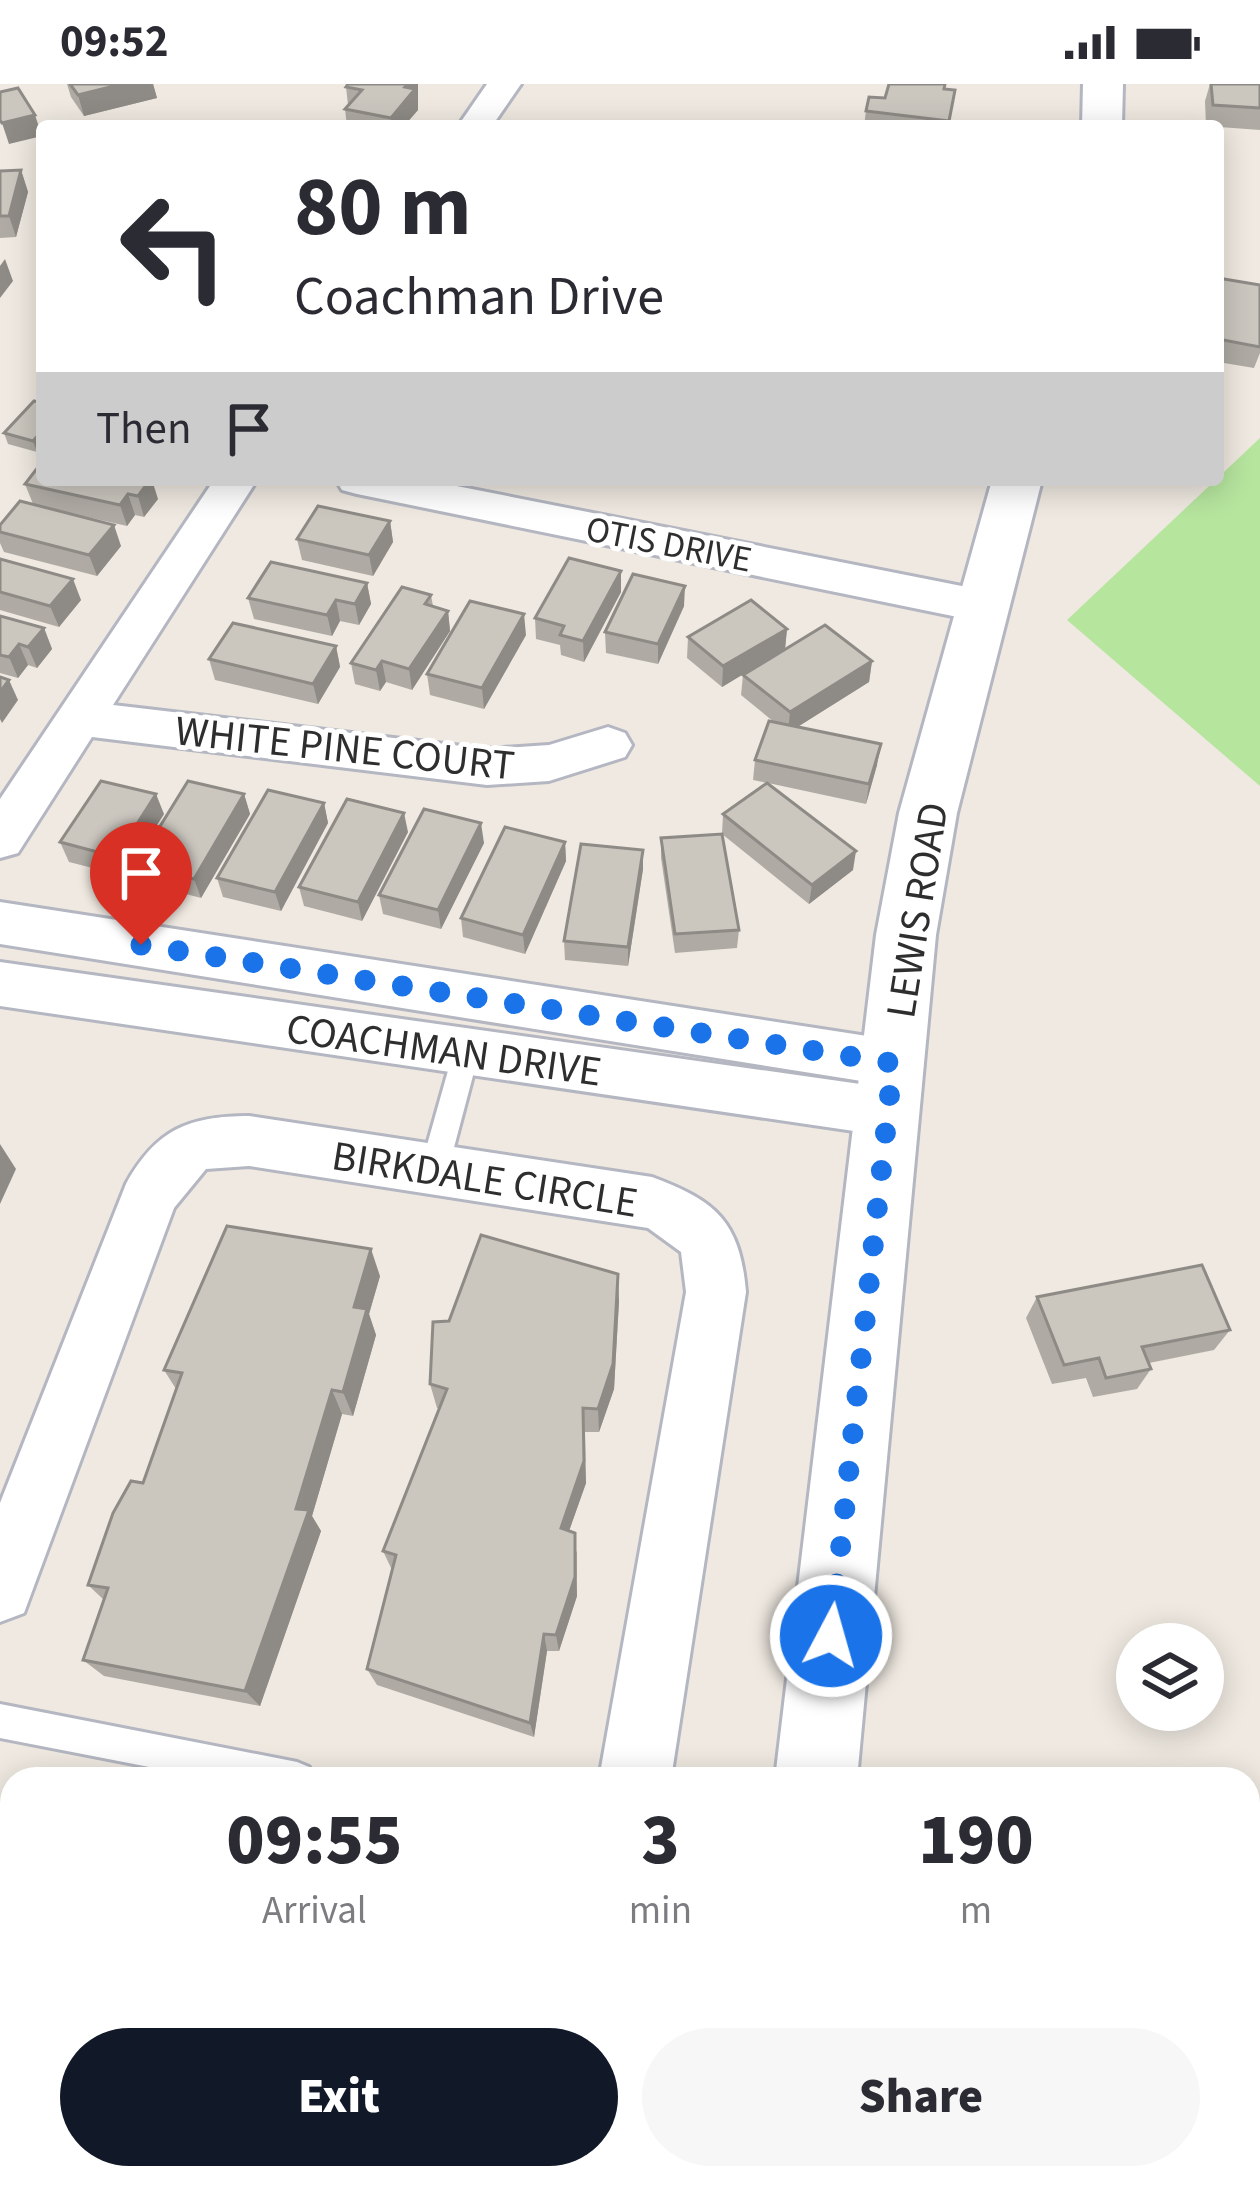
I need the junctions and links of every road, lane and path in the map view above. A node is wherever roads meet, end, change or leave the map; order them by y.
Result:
1 (504, 84) edge
2 (1103, 84) edge
3 (480, 120) edge
4 (1102, 120) edge
5 (232, 486) edge
6 (387, 486) edge
7 (1015, 486) edge
8 (982, 606) junction
9 (80, 718) junction
10 (608, 745) dead end
11 (0, 839) edge
12 (0, 923) edge
13 (0, 984) edge
14 (466, 1052) junction
15 (890, 1087) junction
16 (434, 1170) junction
17 (0, 1589) edge
18 (0, 1720) edge
19 (237, 1767) edge
20 (637, 1767) edge
21 (817, 1767) edge

1 - 3 street
2 - 4 street
5 - 9 street
6 - 8 street, OTIS DRIVE
7 - 8 street, LEWIS ROAD
8 - 15 street, LEWIS ROAD
9 - 10 street, WHITE PINE COURT
9 - 11 street
12 - 15 street, COACHMAN DRIVE
13 - 14 street, COACHMAN DRIVE
14 - 15 street, COACHMAN DRIVE
14 - 16 lane
15 - 21 street, LEWIS ROAD
16 - 17 street, BIRKDALE CIRCLE
16 - 20 street, BIRKDALE CIRCLE
18 - 19 lane

